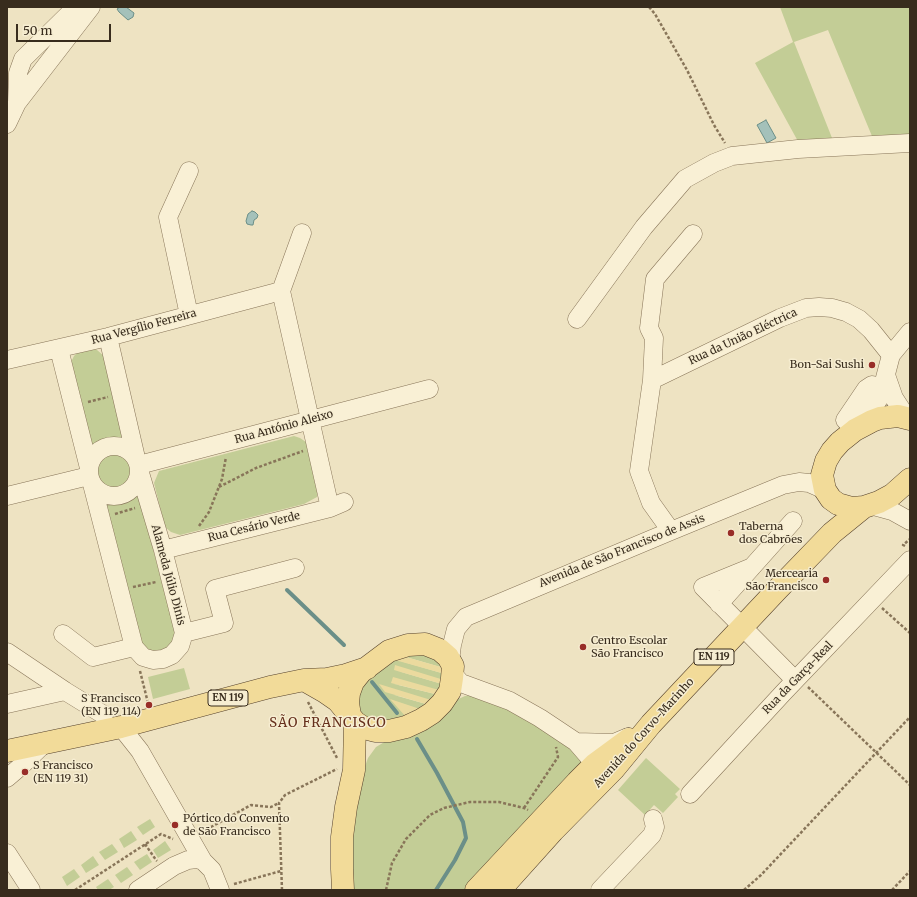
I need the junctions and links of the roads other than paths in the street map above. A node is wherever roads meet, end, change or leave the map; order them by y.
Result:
1 (76, 7) edge
2 (91, 7) edge
3 (17, 103) junction
4 (7, 124) edge
5 (910, 144) edge
6 (189, 171) dead end
7 (302, 233) dead end
8 (693, 234) dead end
9 (281, 291) junction
10 (189, 315) junction
11 (577, 319) dead end
12 (910, 332) edge
13 (108, 337) junction
14 (59, 348) junction
15 (891, 355) junction
16 (7, 360) edge
17 (886, 375) junction
18 (652, 380) junction
19 (429, 389) dead end
20 (909, 419) edge
21 (310, 420) junction
22 (858, 428) junction
23 (138, 465) junction
24 (90, 476) junction
25 (910, 479) edge
26 (828, 495) junction
27 (7, 496) edge
28 (867, 506) junction
29 (910, 520) edge
30 (793, 521) dead end
31 (671, 531) junction
32 (818, 547) junction
33 (163, 550) junction
34 (909, 562) edge
35 (752, 567) junction
36 (295, 568) dead end
37 (719, 604) junction
38 (742, 627) junction
39 (184, 633) junction
40 (63, 634) dead end
41 (7, 652) edge
42 (138, 652) junction
43 (451, 667) junction
44 (367, 668) junction
45 (304, 680) junction
46 (795, 680) junction
47 (65, 691) junction
48 (7, 704) edge
49 (353, 719) junction
50 (113, 721) junction
51 (644, 729) junction
52 (389, 731) junction
53 (576, 742) junction
54 (44, 744) junction
55 (7, 751) edge
56 (7, 763) edge
57 (594, 764) junction
58 (348, 768) junction
59 (7, 778) edge
60 (597, 786) junction
61 (690, 794) dead end
62 (540, 819) junction
63 (653, 819) dead end
64 (523, 840) junction
65 (7, 853) edge
66 (203, 861) junction
67 (220, 889) edge
68 (32, 890) edge
69 (138, 890) edge
70 (343, 890) edge
71 (476, 890) edge
72 (500, 890) edge
73 (600, 890) edge

1 - 3 street
2 - 3 street
3 - 4 street
5 - 11 street
6 - 10 street
7 - 9 street
8 - 18 street
9 - 10 street, Rua Vergílio Ferreira
9 - 21 street
10 - 13 street, Rua Vergílio Ferreira
12 - 15 street
13 - 14 street, Rua Vergílio Ferreira
13 - 23 street, Alameda Júlio Dinis
14 - 16 street, Rua Vergílio Ferreira
14 - 24 street
15 - 17 street
15 - 18 street, Rua da União Eléctrica
17 - 20 street
17 - 22 street
18 - 31 street
19 - 21 street, Rua António Aleixo
20 - 22 main road
21 - 23 street, Rua António Aleixo
21 - 33 street, Rua Cesário Verde
22 - 26 main road
23 - 24 street
23 - 24 street
23 - 33 street, Alameda Júlio Dinis
24 - 27 street
24 - 42 street
25 - 28 main road
26 - 28 main road
26 - 31 street, Avenida de São Francisco de Assis
26 - 32 main road, EN 119
28 - 29 street
28 - 32 main road, EN 119
30 - 35 street
31 - 43 street, Avenida de São Francisco de Assis
32 - 38 main road, Avenida do Corvo-Marinho / EN 119
33 - 39 street, Alameda Júlio Dinis
34 - 46 street, Rua da Garça-Real
35 - 37 street
35 - 37 street
36 - 39 street
37 - 38 street
38 - 46 street
38 - 51 main road, Avenida do Corvo-Marinho / EN 119
39 - 42 street, Alameda Júlio Dinis
40 - 42 street, Alameda Júlio Dinis
41 - 47 street
43 - 44 main road, EN 119
43 - 52 main road, Avenida de São Francisco de Assis / EN 119
43 - 53 street
44 - 45 main road, EN 119
44 - 49 main road, EN 119
45 - 49 main road, Avenida de São Francisco de Assis / EN 119
45 - 50 main road, EN 119
46 - 61 street, Rua da Garça-Real
47 - 48 street
47 - 50 street
49 - 52 main road, Avenida de São Francisco de Assis / EN 119
49 - 58 main road, EN 119
50 - 54 main road, EN 119
50 - 66 street
51 - 53 street
51 - 57 main road, EN 119
51 - 60 main road, Avenida do Corvo-Marinho / EN 119
52 - 58 main road, EN 119
53 - 57 street
54 - 55 main road, EN 119
54 - 56 main road, EN 119
54 - 59 street
57 - 60 street
57 - 62 main road, Avenida do Corvo-Marinho / EN 119
58 - 70 main road, EN 119
60 - 62 main road, Avenida do Corvo-Marinho / EN 119
62 - 64 main road, Avenida do Corvo-Marinho / EN 119
62 - 72 main road, EN 119
63 - 73 street
64 - 71 main road, Avenida do Corvo-Marinho / EN 119
64 - 72 street
65 - 68 street
66 - 67 street
66 - 69 street
71 - 72 street

